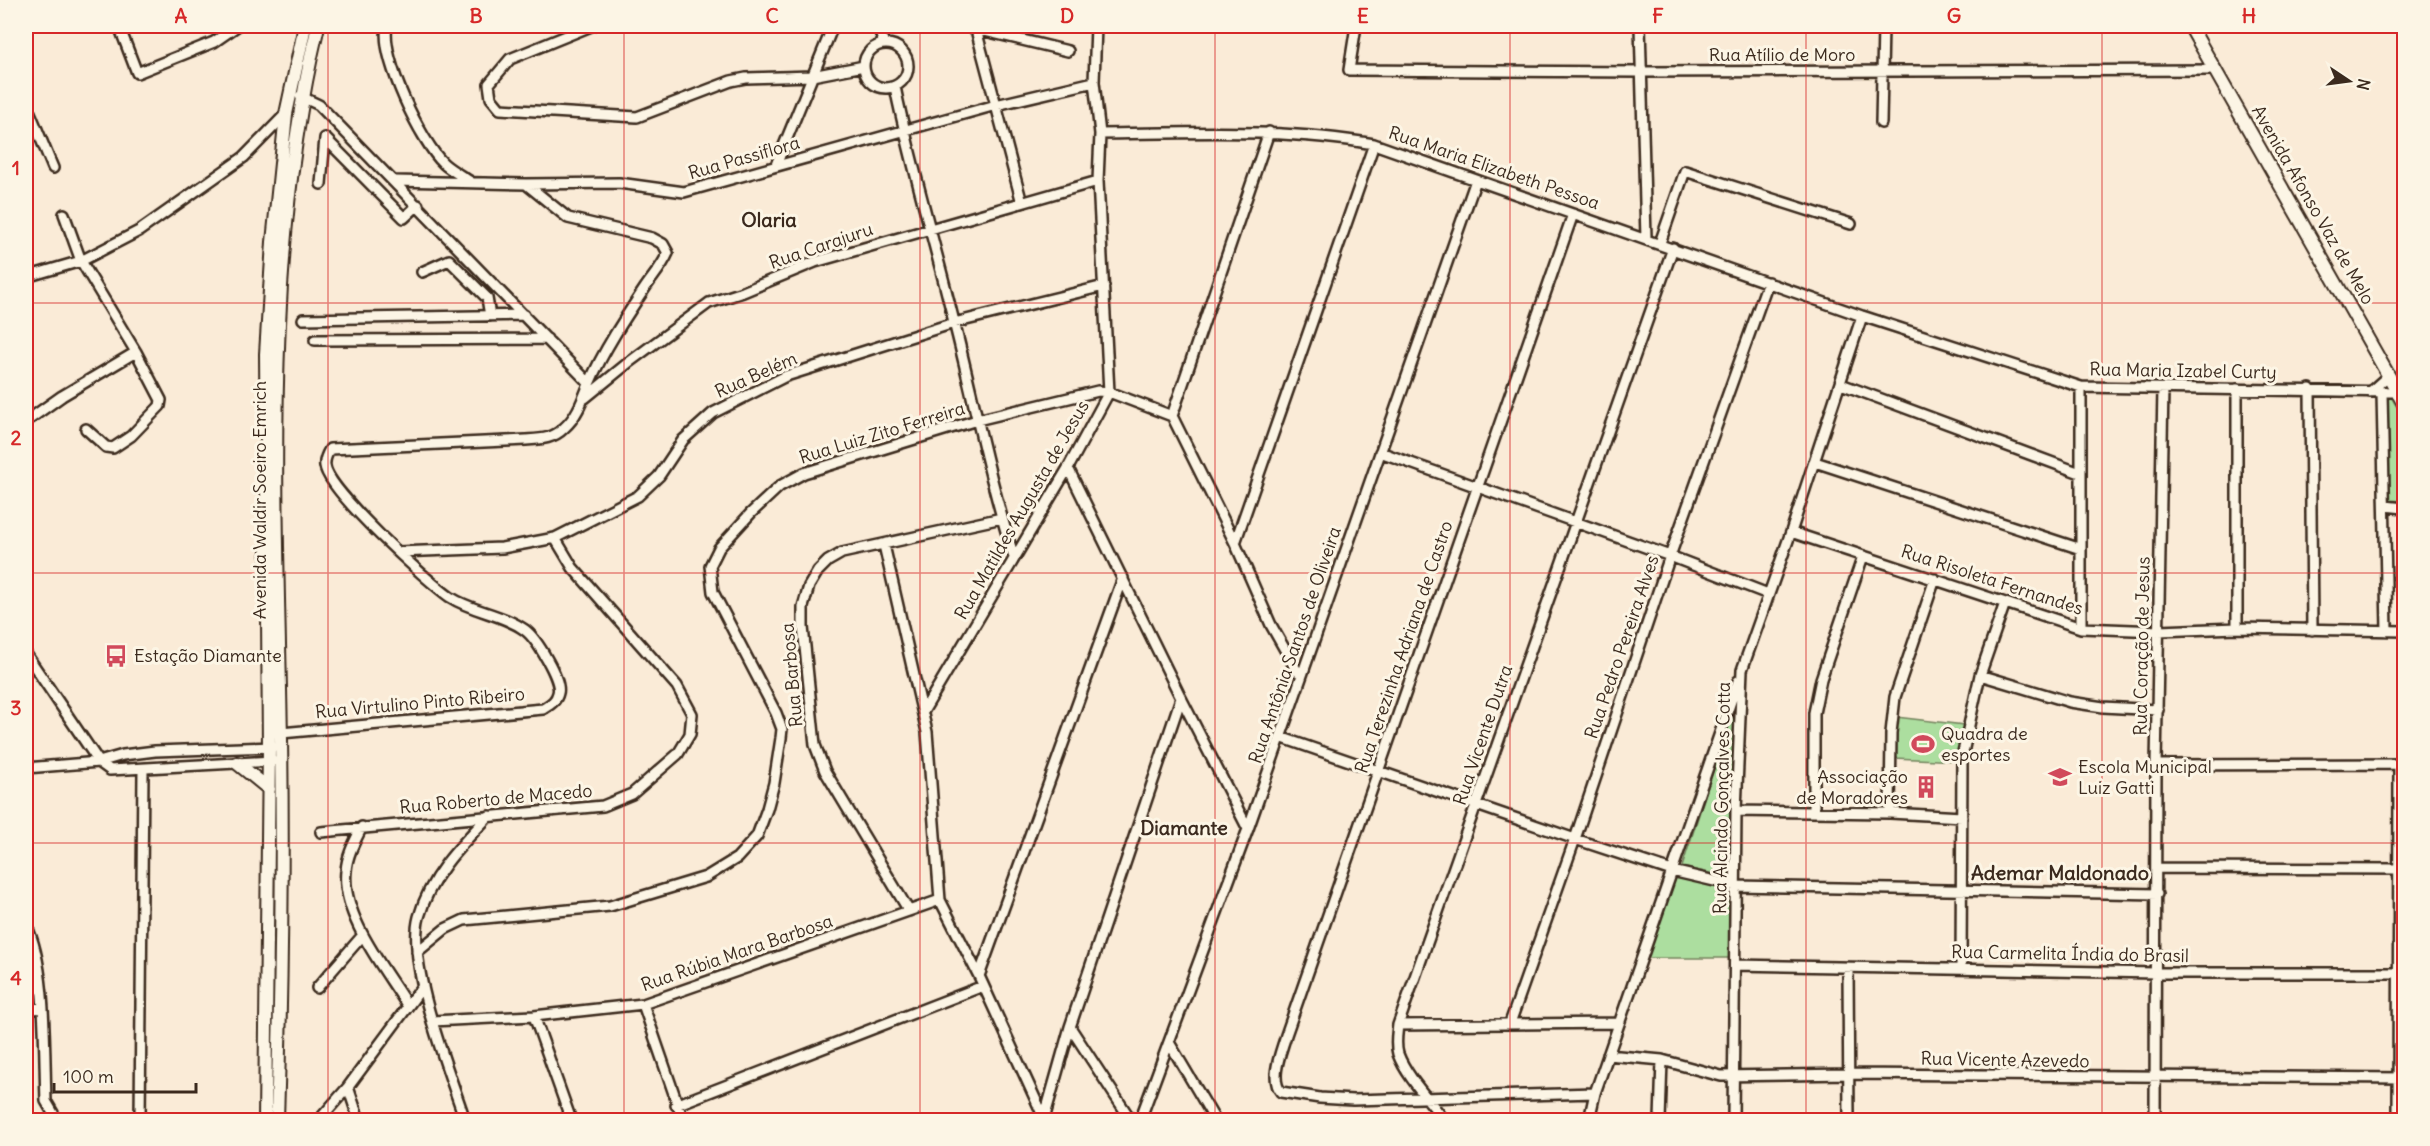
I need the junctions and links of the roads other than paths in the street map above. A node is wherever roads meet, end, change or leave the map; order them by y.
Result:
1 (119, 26) edge
2 (237, 26) edge
3 (305, 26) edge
4 (318, 26) edge
5 (387, 26) edge
6 (591, 26) edge
7 (833, 26) edge
8 (878, 26) edge
9 (964, 26) edge
10 (1003, 26) edge
11 (1096, 26) edge
12 (1356, 26) edge
13 (1640, 26) edge
14 (1883, 26) edge
15 (2190, 26) edge
16 (976, 27) edge
17 (986, 30) junction
18 (884, 44) junction
19 (1068, 51) dead end
20 (864, 66) junction
21 (2216, 70) junction
22 (1641, 72) junction
23 (1883, 72) junction
24 (812, 76) junction
25 (1094, 82) junction
26 (895, 87) junction
27 (290, 94) junction
28 (303, 96) junction
29 (26, 103) edge
30 (996, 105) junction
31 (286, 114) junction
32 (1881, 123) dead end
33 (904, 131) junction
34 (1269, 132) junction
35 (1100, 134) junction
36 (1374, 144) junction
37 (776, 165) junction
38 (53, 168) dead end
39 (1476, 180) junction
40 (395, 181) junction
41 (1098, 181) junction
42 (471, 182) junction
43 (321, 184) dead end
44 (526, 184) junction
45 (1022, 203) junction
46 (418, 205) junction
47 (64, 214) dead end
48 (1573, 214) junction
49 (1851, 224) dead end
50 (930, 228) junction
51 (1646, 238) junction
52 (1660, 243) junction
53 (1673, 248) junction
54 (81, 261) junction
55 (422, 272) dead end
56 (26, 278) edge
57 (1768, 282) junction
58 (1104, 286) junction
59 (524, 315) junction
60 (489, 316) junction
61 (1862, 316) junction
62 (303, 319) dead end
63 (954, 323) junction
64 (315, 339) dead end
65 (548, 339) junction
66 (136, 352) junction
67 (2389, 375) junction
68 (589, 383) junction
69 (1841, 384) junction
70 (2081, 387) junction
71 (2163, 388) junction
72 (2237, 389) junction
73 (2310, 389) junction
74 (1109, 392) junction
75 (2370, 392) junction
76 (2398, 392) junction
77 (2382, 393) junction
78 (583, 400) junction
79 (2404, 403) edge
80 (26, 414) edge
81 (1172, 416) junction
82 (977, 420) junction
83 (86, 429) dead end
84 (1380, 452) junction
85 (1815, 462) junction
86 (1068, 468) junction
87 (2080, 473) junction
88 (1477, 488) junction
89 (2385, 506) junction
90 (2404, 508) edge
91 (1002, 518) junction
92 (1575, 522) junction
93 (1791, 532) junction
94 (555, 538) junction
95 (1235, 543) junction
96 (884, 545) junction
97 (2081, 549) junction
98 (398, 552) junction
99 (1670, 556) junction
100 (1863, 556) junction
101 (1014, 557) junction
102 (1123, 578) junction
103 (1935, 579) junction
104 (1768, 594) junction
105 (2005, 603) junction
106 (2081, 628) junction
107 (2237, 628) junction
108 (2312, 630) junction
109 (2159, 631) junction
110 (2387, 631) junction
111 (2404, 631) edge
112 (26, 654) edge
113 (1742, 670) junction
114 (1302, 675) junction
115 (1980, 675) junction
116 (1181, 698) junction
117 (2158, 710) junction
118 (923, 712) junction
119 (281, 733) junction
120 (1280, 737) junction
121 (275, 747) junction
122 (275, 761) junction
123 (99, 762) junction
124 (237, 763) junction
125 (2402, 764) edge
126 (2156, 765) junction
127 (26, 768) edge
128 (143, 770) junction
129 (1378, 772) junction
130 (268, 789) junction
131 (1476, 805) junction
132 (1736, 811) junction
133 (1814, 812) junction
134 (1890, 813) junction
135 (489, 816) junction
136 (1962, 818) junction
137 (362, 827) junction
138 (1248, 829) junction
139 (321, 832) dead end
140 (1575, 839) junction
141 (2157, 868) junction
142 (2401, 869) edge
143 (1672, 871) junction
144 (1736, 886) junction
145 (1962, 890) junction
146 (2157, 894) junction
147 (940, 900) junction
148 (909, 912) junction
149 (26, 925) edge
150 (363, 935) junction
151 (417, 952) junction
152 (1736, 965) junction
153 (1848, 968) junction
154 (1961, 969) junction
155 (2156, 973) junction
156 (2402, 973) edge
157 (979, 976) junction
158 (423, 986) junction
159 (983, 986) junction
160 (317, 988) dead end
161 (644, 1004) junction
162 (407, 1005) junction
163 (41, 1008) junction
164 (26, 1010) edge
165 (534, 1016) junction
166 (432, 1021) junction
167 (1510, 1023) junction
168 (1619, 1023) junction
169 (1398, 1025) junction
170 (1070, 1027) junction
171 (1170, 1044) junction
172 (1608, 1054) junction
173 (1662, 1060) junction
174 (1849, 1074) junction
175 (1734, 1077) junction
176 (2156, 1078) junction
177 (2402, 1078) edge
178 (348, 1087) junction
179 (1595, 1093) junction
180 (1428, 1099) junction
181 (676, 1106) junction
182 (57, 1120) edge
183 (140, 1120) edge
184 (265, 1120) edge
185 (277, 1120) edge
186 (319, 1120) edge
187 (359, 1120) edge
188 (465, 1120) edge
189 (571, 1120) edge
190 (683, 1120) edge
191 (1022, 1120) edge
192 (1044, 1120) edge
193 (1131, 1120) edge
194 (1140, 1120) edge
195 (1215, 1120) edge
196 (1444, 1120) edge
197 (1589, 1120) edge
198 (1660, 1120) edge
199 (1733, 1120) edge
200 (1848, 1120) edge
201 (2155, 1120) edge
202 (2398, 1120) edge

1 - 2 street
3 - 27 main road, Avenida Waldir Soeiro Emrich
4 - 28 main road, Avenida Waldir Soeiro Emrich
5 - 42 street
6 - 24 street
7 - 24 street
8 - 18 street
9 - 16 street
10 - 17 street
11 - 25 street, Rua Matildes Augusta de Jesus
12 - 22 street, Rua Atílio de Moro
13 - 22 street
14 - 23 street
15 - 21 main road, Avenida Afonso Vaz de Melo
16 - 17 street
16 - 30 street
17 - 19 street
18 - 20 street
18 - 26 street
20 - 24 street
20 - 26 street
21 - 23 street, Rua Atílio de Moro
21 - 67 main road, Avenida Afonso Vaz de Melo
22 - 23 street, Rua Atílio de Moro
22 - 51 street
23 - 32 street
24 - 37 street
25 - 30 street, Rua Passiflora
25 - 35 street, Rua Matildes Augusta de Jesus
26 - 33 street
27 - 28 street
27 - 31 main road, Avenida Waldir Soeiro Emrich
28 - 40 street
28 - 119 main road, Avenida Waldir Soeiro Emrich
29 - 38 street
30 - 33 street, Rua Passiflora
30 - 45 street
31 - 54 street
31 - 121 main road, Avenida Waldir Soeiro Emrich
33 - 37 street, Rua Passiflora
33 - 50 street
34 - 35 street, Rua Maria Elizabeth Pessoa
34 - 36 street, Rua Maria Elizabeth Pessoa
34 - 81 street
35 - 41 street, Rua Matildes Augusta de Jesus
36 - 39 street, Rua Maria Elizabeth Pessoa
36 - 95 street
37 - 44 street, Rua Passiflora
39 - 48 street, Rua Maria Elizabeth Pessoa
39 - 84 street, Rua Antônia Santos de Oliveira
40 - 42 street, Rua Passiflora
40 - 46 street
41 - 45 street, Rua Carajuru
41 - 58 street, Rua Matildes Augusta de Jesus
42 - 44 street, Rua Passiflora
43 - 46 street
44 - 68 street
45 - 50 street, Rua Carajuru
46 - 59 street
47 - 54 street
48 - 51 street, Rua Maria Elizabeth Pessoa
48 - 88 street, Rua Terezinha Adriana de Castro
49 - 52 street
50 - 63 street
50 - 78 street, Rua Carajuru
51 - 52 street, Rua Maria Elizabeth Pessoa
52 - 53 street, Rua Maria Elizabeth Pessoa
53 - 57 street, Rua Maria Elizabeth Pessoa
53 - 92 street, Rua Vicente Dutra
54 - 56 street
54 - 66 street
55 - 60 street
57 - 61 street, Rua Maria Elizabeth Pessoa
57 - 99 street, Rua Pedro Pereira Alves
58 - 63 street, Rua Belém
58 - 74 street, Rua Matildes Augusta de Jesus
59 - 60 street
59 - 65 street
60 - 62 street
61 - 69 street, Rua Alcindo Gonçalves Cotta
61 - 70 street, Rua Maria Izabel Curty
63 - 82 street
63 - 94 street, Rua Belém
64 - 65 street
65 - 68 street
66 - 80 street
66 - 83 street
67 - 75 street
67 - 76 main road, Avenida Afonso Vaz de Melo
68 - 78 street
69 - 85 street, Rua Alcindo Gonçalves Cotta
69 - 87 street
70 - 71 street, Rua Maria Izabel Curty
70 - 87 street
71 - 72 street, Rua Maria Izabel Curty
71 - 109 street, Rua Coração de Jesus
72 - 73 street, Rua Maria Izabel Curty
72 - 107 street
73 - 75 street, Rua Maria Izabel Curty
73 - 108 street
74 - 81 street
74 - 82 street, Rua Luiz Zito Ferreira
74 - 86 street, Rua Matildes Augusta de Jesus
75 - 77 street, Rua Maria Izabel Curty
76 - 77 street, Rua Maria Izabel Curty
76 - 79 main road, Avenida Afonso Vaz de Melo
77 - 89 street
78 - 98 street, Rua Virtulino Pinto Ribeiro
81 - 95 street
82 - 91 street
82 - 151 street, Rua Luiz Zito Ferreira
84 - 88 street
84 - 114 street, Rua Antônia Santos de Oliveira
85 - 93 street, Rua Alcindo Gonçalves Cotta
85 - 97 street
86 - 101 street, Rua Matildes Augusta de Jesus
86 - 102 street
87 - 97 street
88 - 92 street
88 - 129 street, Rua Terezinha Adriana de Castro
89 - 90 street
89 - 110 street
91 - 96 street, Rua Barbosa
91 - 101 street
92 - 99 street
92 - 131 street, Rua Vicente Dutra
93 - 100 street, Rua Risoleta Fernandes
93 - 104 street, Rua Alcindo Gonçalves Cotta
94 - 98 street, Rua Belém
94 - 135 street, Rua Roberto de Macedo
95 - 114 street
96 - 118 street
96 - 148 street, Rua Barbosa
97 - 106 street
98 - 119 street, Rua Virtulino Pinto Ribeiro
99 - 104 street
99 - 140 street, Rua Pedro Pereira Alves
100 - 103 street, Rua Risoleta Fernandes
100 - 133 street
101 - 118 street, Rua Matildes Augusta de Jesus
102 - 116 street
102 - 157 street
103 - 105 street, Rua Risoleta Fernandes
103 - 134 street
104 - 113 street, Rua Alcindo Gonçalves Cotta
105 - 106 street, Rua Risoleta Fernandes
105 - 115 street
106 - 109 street, Rua Risoleta Fernandes
107 - 108 street, Rua Risoleta Fernandes
107 - 109 street, Rua Risoleta Fernandes
108 - 110 street, Rua Risoleta Fernandes
109 - 117 street, Rua Coração de Jesus
110 - 111 street, Rua Risoleta Fernandes
112 - 123 street
113 - 132 street, Rua Alcindo Gonçalves Cotta
113 - 143 street
114 - 120 street, Rua Antônia Santos de Oliveira
115 - 117 street
115 - 136 street
116 - 138 street
116 - 170 street
117 - 126 street, Rua Coração de Jesus
118 - 147 street
119 - 121 main road, Avenida Waldir Soeiro Emrich
120 - 129 street
120 - 138 street, Rua Antônia Santos de Oliveira
121 - 122 main road, Avenida Waldir Soeiro Emrich
121 - 123 street
122 - 124 street
122 - 130 main road, Avenida Waldir Soeiro Emrich
122 - 185 main road, Avenida Waldir Soeiro Emrich
123 - 127 street
123 - 128 street
124 - 128 street
124 - 130 main road
125 - 126 street
125 - 142 street
126 - 141 street, Rua Coração de Jesus
128 - 183 street
129 - 131 street
129 - 180 street, Rua Terezinha Adriana de Castro
130 - 184 main road, Avenida Waldir Soeiro Emrich
131 - 140 street
131 - 169 street, Rua Vicente Dutra
132 - 133 street
132 - 144 street, Rua Alcindo Gonçalves Cotta
133 - 134 street
134 - 136 street
135 - 137 street, Rua Roberto de Macedo
135 - 151 street
136 - 145 street
137 - 139 street, Rua Roberto de Macedo
137 - 150 street
138 - 171 street, Rua Antônia Santos de Oliveira
140 - 143 street
140 - 167 street, Rua Pedro Pereira Alves
141 - 142 street
141 - 146 street, Rua Coração de Jesus
142 - 156 street
143 - 144 street
143 - 168 street
144 - 145 street
144 - 152 street, Rua Alcindo Gonçalves Cotta
145 - 146 street
145 - 154 street
146 - 155 street, Rua Coração de Jesus
147 - 148 street, Rua Rúbia Mara Barbosa
147 - 157 street
148 - 161 street, Rua Rúbia Mara Barbosa
149 - 163 street
150 - 160 street
150 - 162 street
151 - 158 street
152 - 153 street, Rua Carmelita Índia do Brasil
152 - 175 street, Rua Alcindo Gonçalves Cotta
153 - 154 street, Rua Carmelita Índia do Brasil
153 - 174 street
154 - 155 street, Rua Carmelita Índia do Brasil
155 - 156 street, Rua Carmelita Índia do Brasil
155 - 176 street, Rua Coração de Jesus
156 - 177 street
157 - 159 street
158 - 162 street
158 - 166 street
159 - 181 street
159 - 192 street
161 - 165 street, Rua Rúbia Mara Barbosa
161 - 181 street
162 - 178 street
163 - 164 street
163 - 182 street
165 - 166 street, Rua Rúbia Mara Barbosa
165 - 189 street
166 - 188 street
167 - 168 street
167 - 169 street
168 - 172 street
169 - 180 street
170 - 192 street
170 - 193 street
171 - 194 street, Rua Antônia Santos de Oliveira
171 - 195 street
172 - 173 street, Rua Vicente Azevedo
172 - 179 street
173 - 175 street, Rua Vicente Azevedo
173 - 198 street
174 - 175 street, Rua Vicente Azevedo
174 - 176 street, Rua Vicente Azevedo
174 - 200 street
175 - 199 street, Rua Alcindo Gonçalves Cotta
176 - 177 street, Rua Vicente Azevedo
176 - 201 street, Rua Coração de Jesus
177 - 202 street
178 - 186 street
178 - 187 street
179 - 180 street
179 - 197 street
180 - 196 street
181 - 190 street
191 - 192 street

